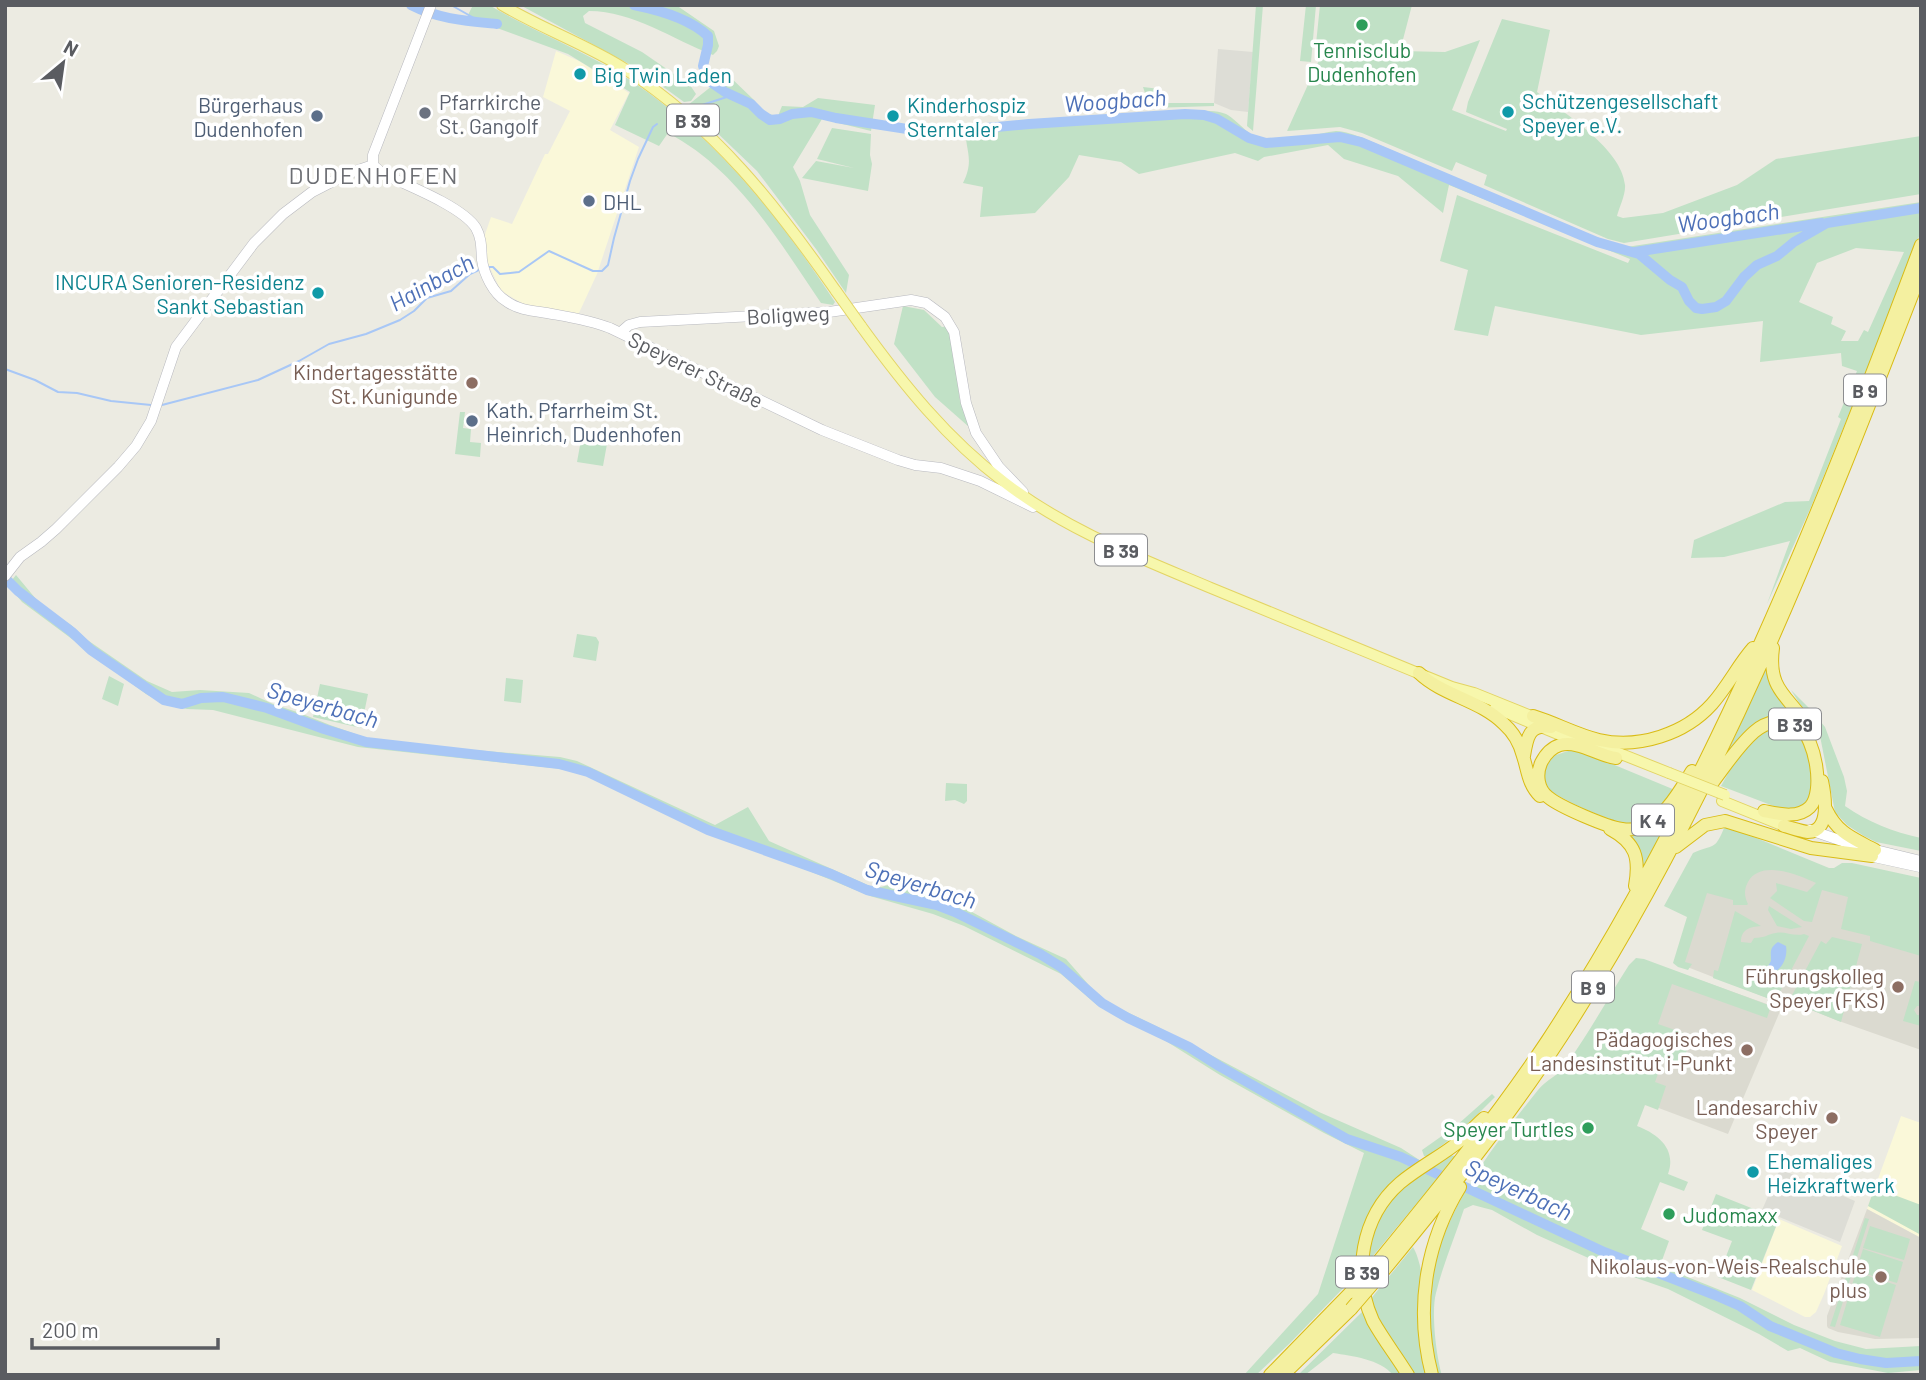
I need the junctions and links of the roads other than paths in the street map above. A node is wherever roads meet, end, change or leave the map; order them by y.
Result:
1 (431, 5) edge
2 (502, 5) edge
3 (373, 165) junction
4 (1921, 245) edge
5 (1921, 272) edge
6 (621, 332) junction
7 (1041, 508) junction
8 (1070, 524) junction
9 (8, 574) edge
10 (1769, 635) junction
11 (1419, 673) joint
12 (1472, 697) junction
13 (1536, 721) junction
14 (1562, 730) joint
15 (1720, 730) junction
16 (1524, 757) junction
17 (1616, 758) junction
18 (1668, 776) junction
19 (1723, 798) junction
20 (1694, 807) junction
21 (1826, 809) junction
22 (1764, 811) junction
23 (1784, 826) junction
24 (1813, 831) junction
25 (1671, 852) junction
26 (1874, 853) junction
27 (1921, 861) edge
28 (1921, 867) edge
29 (1634, 896) junction
30 (1508, 1097) junction
31 (1465, 1167) junction
32 (1446, 1193) junction
33 (1270, 1375) edge
34 (1283, 1375) edge
35 (1408, 1375) edge
36 (1432, 1375) edge

1 - 3 main road
2 - 7 main road, B 39, bridge
3 - 6 main road, Speyerer Straße
3 - 9 main road
4 - 10 highway, B 9
5 - 10 highway, B 9
6 - 7 main road, Boligweg
6 - 8 main road, Speyerer Straße
7 - 8 main road, B 39
8 - 11 main road, B 39
10 - 13 highway, B 39
10 - 15 highway, B 9
10 - 20 highway, B 9
10 - 21 highway, B 9
11 - 12 highway, B 39
12 - 13 main road, B 39
12 - 16 highway, B 39
13 - 14 highway, B 39
13 - 16 highway
13 - 17 main road, B 39
14 - 18 main road, B 39
15 - 17 highway, K 4
15 - 29 highway, B 9
16 - 29 highway, B 39
17 - 18 main road, B 39
18 - 19 main road, B 39, bridge
19 - 22 main road, B 39
19 - 23 main road, B 39
20 - 22 highway, B 39
20 - 25 highway, B 9
21 - 24 highway
21 - 26 highway, B 9
22 - 24 main road, K 4
23 - 24 highway
23 - 26 main road, K 4
24 - 26 main road, K 4
25 - 26 highway, K 4
25 - 31 highway, B 9
26 - 27 main road, K 4
26 - 28 main road, K 4
29 - 30 highway, B 9
30 - 31 highway, B 9
30 - 35 highway, B 39
31 - 32 highway
32 - 33 highway, bridge
32 - 34 highway, bridge
32 - 36 highway

